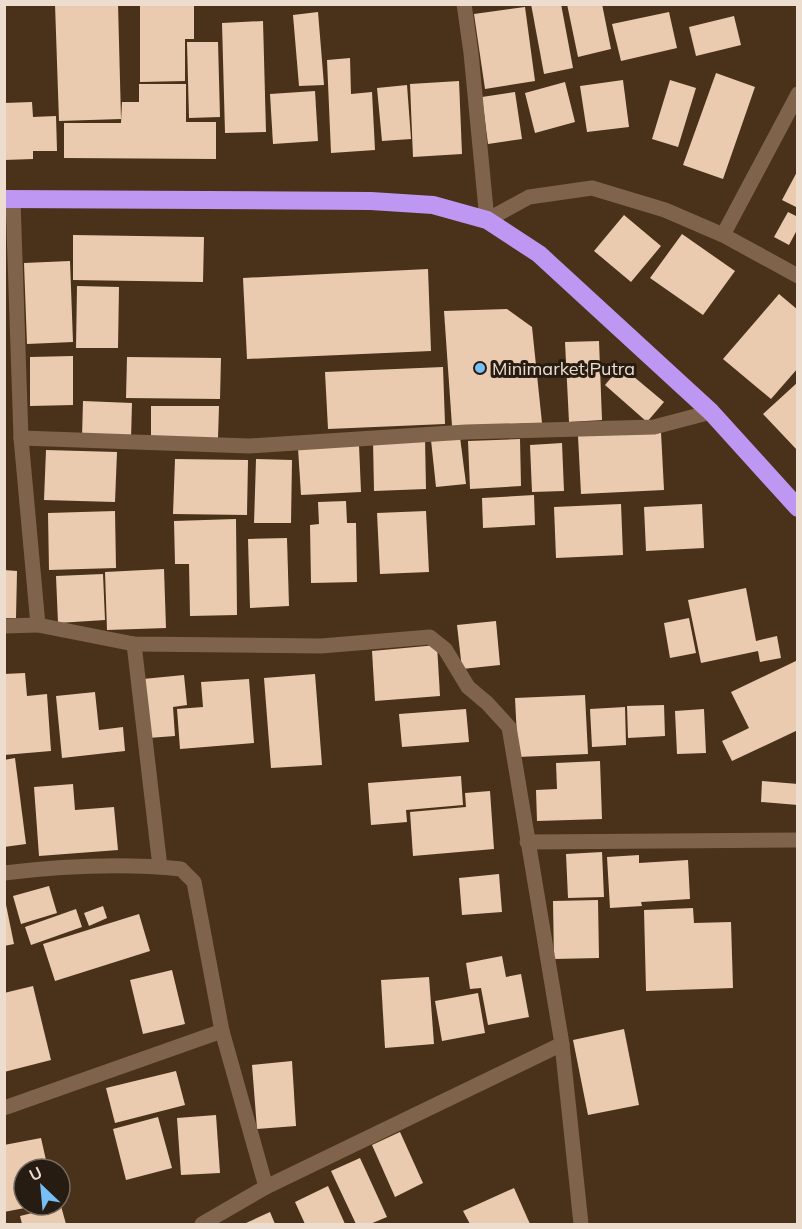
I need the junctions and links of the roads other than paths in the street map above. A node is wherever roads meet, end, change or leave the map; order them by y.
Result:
1 (464, 4) edge
2 (798, 94) edge
3 (9, 199) edge
4 (487, 220) junction
5 (723, 235) junction
6 (798, 276) edge
7 (711, 412) junction
8 (21, 438) junction
9 (798, 508) edge
10 (38, 625) junction
11 (4, 626) edge
12 (134, 644) junction
13 (798, 840) edge
14 (527, 842) junction
15 (160, 867) junction
16 (4, 873) edge
17 (222, 1031) junction
18 (562, 1044) junction
19 (4, 1108) edge
20 (266, 1187) junction
21 (202, 1224) edge
22 (581, 1224) edge

1 - 4 street
2 - 5 street
3 - 4 highway
3 - 8 street
4 - 5 street
4 - 7 highway
5 - 6 street
7 - 8 street
7 - 9 highway
8 - 10 street
10 - 11 street
10 - 12 street
12 - 14 street
12 - 15 street
13 - 14 street
14 - 18 street
15 - 16 street
15 - 17 street
17 - 19 street
17 - 20 street
18 - 20 street
18 - 22 street
20 - 21 street

